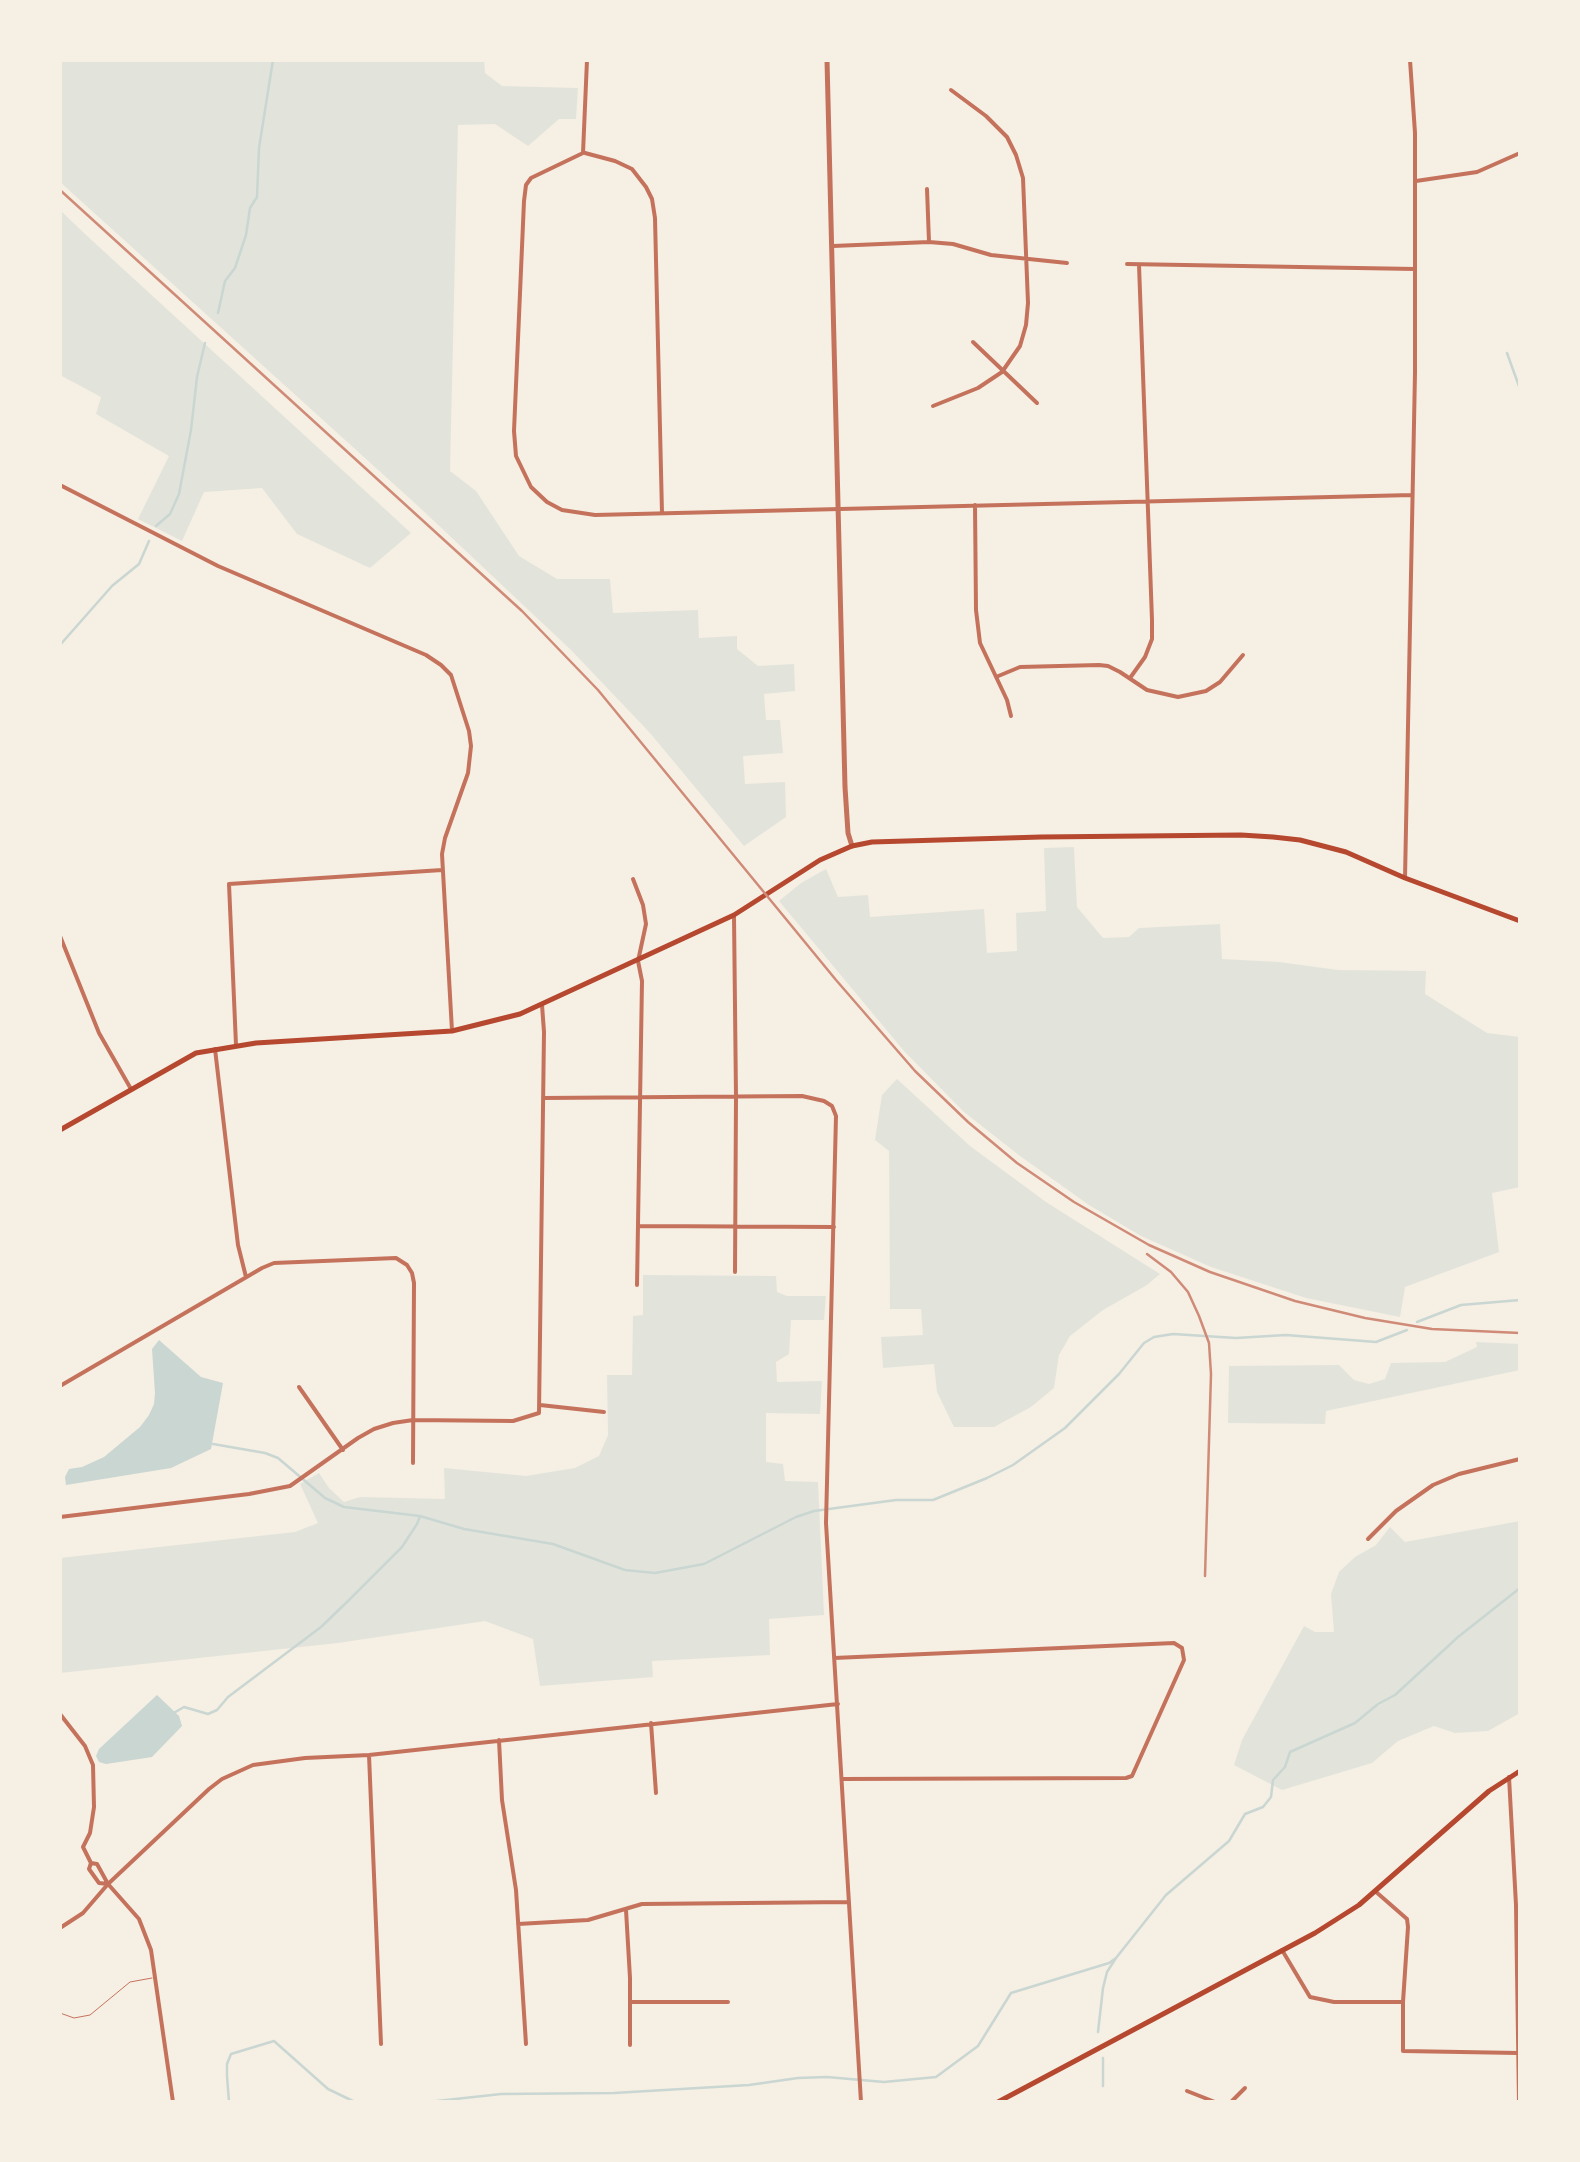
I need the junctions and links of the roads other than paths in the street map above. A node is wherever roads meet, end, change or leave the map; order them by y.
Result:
1 (588, 60) edge
2 (827, 60) edge
3 (1410, 60) edge
4 (951, 90) dead end
5 (583, 153) junction
6 (1520, 153) edge
7 (1416, 181) junction
8 (927, 189) dead end
9 (929, 242) junction
10 (833, 246) junction
11 (1026, 260) junction
12 (1067, 263) dead end
13 (1126, 264) dead end
14 (1138, 264) junction
15 (1416, 269) junction
16 (973, 342) dead end
17 (1002, 372) junction
18 (1037, 403) dead end
19 (933, 406) dead end
20 (60, 485) edge
21 (1412, 495) junction
22 (1148, 501) junction
23 (975, 506) junction
24 (840, 509) junction
25 (662, 513) junction
26 (1244, 655) dead end
27 (996, 677) junction
28 (1130, 678) junction
29 (1011, 716) dead end
30 (852, 846) junction
31 (442, 870) junction
32 (1405, 878) junction
33 (633, 879) dead end
34 (734, 915) junction
35 (1520, 922) edge
36 (60, 936) edge
37 (638, 961) junction
38 (542, 1006) junction
39 (452, 1031) junction
40 (236, 1045) junction
41 (215, 1049) junction
42 (131, 1089) junction
43 (543, 1098) junction
44 (640, 1098) junction
45 (736, 1098) junction
46 (60, 1130) edge
47 (639, 1226) junction
48 (736, 1226) junction
49 (834, 1227) junction
50 (735, 1272) dead end
51 (246, 1277) junction
52 (637, 1286) dead end
53 (60, 1386) edge
54 (299, 1387) dead end
55 (540, 1405) junction
56 (604, 1412) dead end
57 (414, 1420) junction
58 (342, 1450) junction
59 (1520, 1459) edge
60 (413, 1463) dead end
61 (60, 1518) edge
62 (1368, 1540) dead end
63 (834, 1658) junction
64 (838, 1704) junction
65 (60, 1714) edge
66 (652, 1723) junction
67 (499, 1740) junction
68 (370, 1755) junction
69 (1520, 1770) edge
70 (1509, 1777) junction
71 (841, 1779) junction
72 (656, 1793) dead end
73 (91, 1864) junction
74 (108, 1884) junction
75 (1375, 1891) junction
76 (849, 1902) junction
77 (626, 1908) junction
78 (518, 1924) junction
79 (60, 1928) edge
80 (1282, 1950) junction
81 (155, 1977) junction
82 (630, 2002) junction
83 (728, 2002) dead end
84 (1403, 2002) junction
85 (60, 2013) edge
86 (381, 2044) dead end
87 (526, 2044) dead end
88 (630, 2045) dead end
89 (1518, 2053) edge
90 (1245, 2088) dead end
91 (1187, 2091) dead end
92 (173, 2102) edge
93 (862, 2102) edge
94 (998, 2102) edge
95 (1215, 2102) edge
96 (1232, 2102) edge
97 (1520, 2102) edge

1 - 5 street
2 - 10 street
3 - 7 street
4 - 11 street
5 - 25 street
5 - 25 street
6 - 7 street
7 - 15 street
8 - 9 street
9 - 10 street
9 - 11 street
10 - 24 street
11 - 12 street
11 - 17 street
13 - 14 street
14 - 15 street
14 - 22 street
15 - 21 street
16 - 17 street
17 - 18 street
17 - 19 street
20 - 31 street
21 - 22 street
21 - 32 street
22 - 23 street
22 - 28 street
23 - 24 street
23 - 27 street
24 - 25 street
24 - 30 street
26 - 28 street
27 - 28 street
27 - 29 street
30 - 32 main road
30 - 34 main road
31 - 39 street
31 - 40 street
32 - 35 main road
33 - 37 street
34 - 37 main road
34 - 45 street
36 - 42 street
37 - 38 main road
37 - 44 street
38 - 39 main road
38 - 43 street
39 - 40 main road
40 - 41 main road
41 - 42 main road
41 - 51 street
42 - 46 main road
43 - 44 street
43 - 55 street
44 - 45 street
44 - 47 street
45 - 48 street
45 - 49 street
47 - 48 street
47 - 52 street
48 - 49 street
48 - 50 street
49 - 63 street
51 - 53 street
51 - 57 street
54 - 58 street
55 - 56 street
55 - 57 street
57 - 58 street
57 - 60 street
58 - 61 street
59 - 62 street
63 - 64 street
63 - 71 street
64 - 66 street
64 - 71 street
65 - 73 street
66 - 67 street
66 - 72 street
67 - 68 street
67 - 78 street
68 - 74 street
68 - 86 street
69 - 70 main road
70 - 75 main road
70 - 89 street
71 - 76 street
73 - 74 street
73 - 74 street
74 - 79 street
74 - 81 street
75 - 80 main road
75 - 84 street
76 - 77 street
76 - 93 street
77 - 78 street
77 - 82 street
78 - 87 street
80 - 84 street
80 - 94 main road
81 - 85 lane
81 - 92 street
82 - 83 street
82 - 88 street
84 - 89 street
89 - 97 street
90 - 96 street
91 - 95 street

